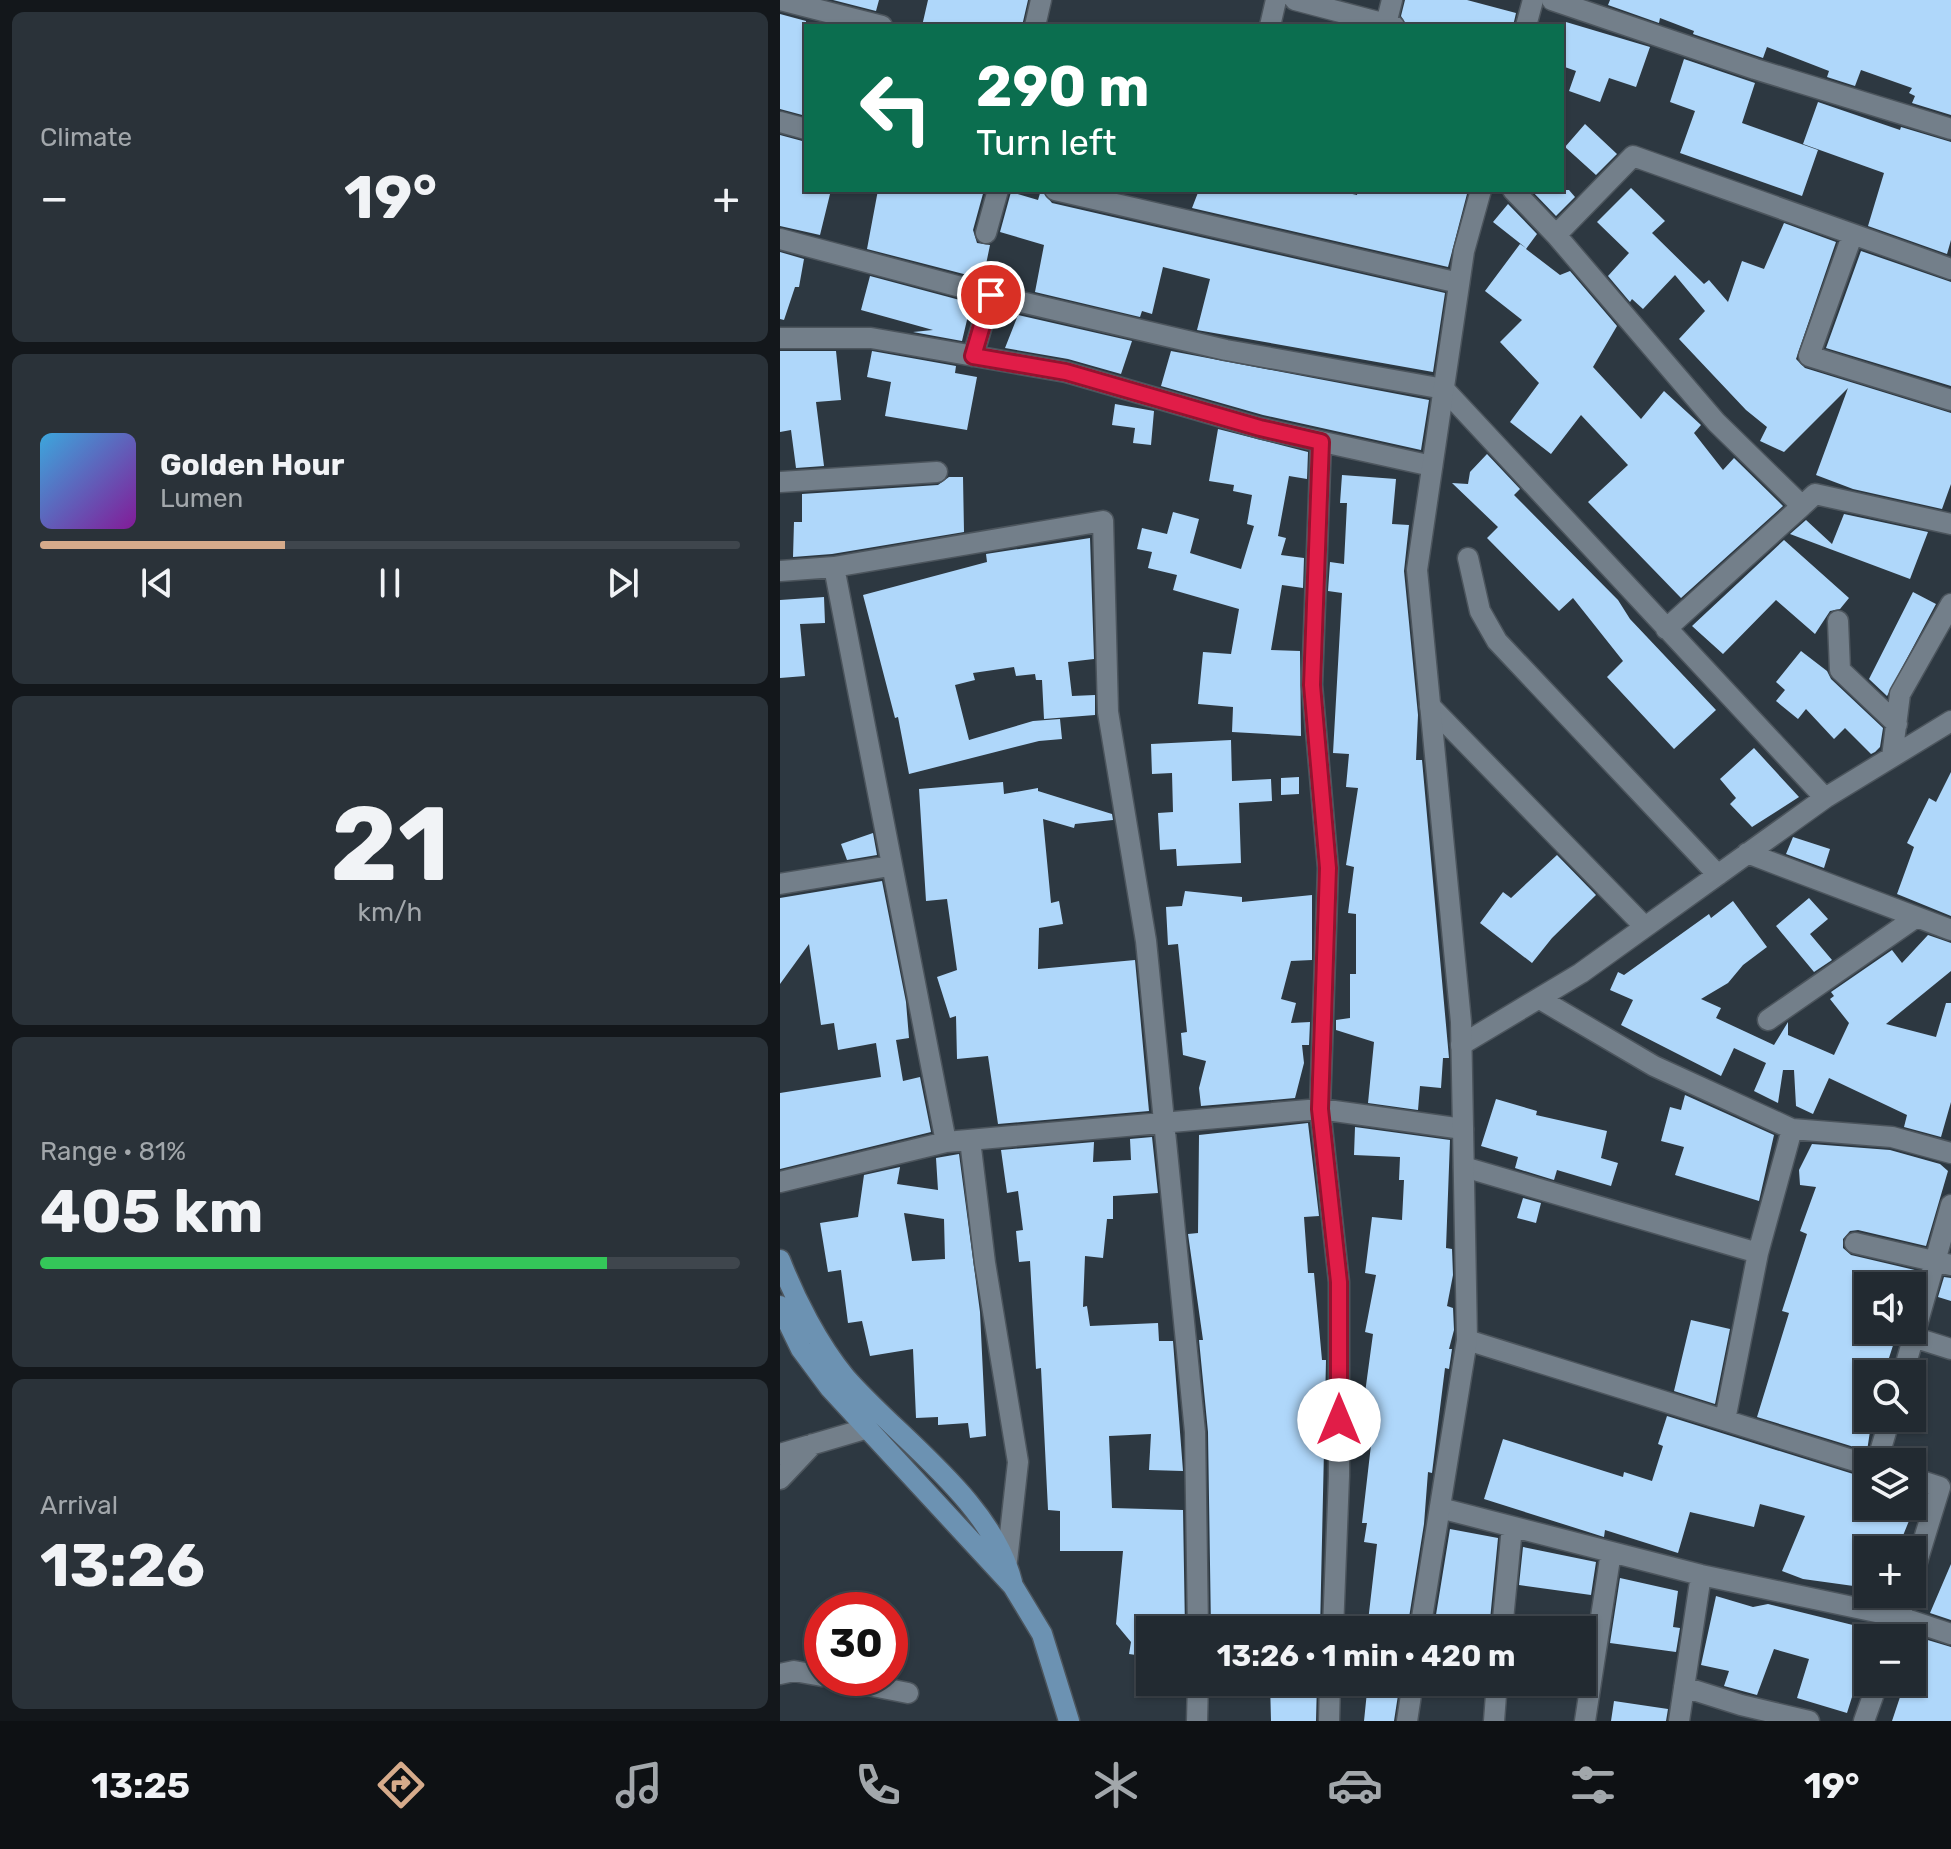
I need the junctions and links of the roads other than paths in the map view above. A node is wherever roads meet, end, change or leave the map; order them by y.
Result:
1 (780, 0) edge
2 (1041, 0) edge
3 (1276, 0) edge
4 (1295, 0) edge
5 (1392, 0) edge
6 (1533, 0) edge
7 (1552, 0) edge
8 (874, 24) edge
9 (1035, 24) edge
10 (1270, 24) edge
11 (1386, 24) edge
12 (1390, 24) edge
13 (1527, 24) edge
14 (780, 122) edge
15 (804, 128) edge
16 (1951, 129) edge
17 (997, 192) edge
18 (1064, 192) edge
19 (1481, 192) edge
20 (1515, 192) edge
21 (986, 233) dead end
22 (1556, 235) junction
23 (1852, 236) junction
24 (780, 239) edge
25 (1951, 269) edge
26 (1459, 283) junction
27 (991, 295) junction
28 (780, 338) edge
29 (973, 356) junction
30 (1444, 389) junction
31 (1951, 400) edge
32 (1321, 442) junction
33 (1432, 466) junction
34 (937, 472) dead end
35 (780, 482) edge
36 (1802, 506) junction
37 (1949, 516) edge
38 (1468, 558) dead end
39 (834, 567) junction
40 (780, 571) edge
41 (1951, 604) edge
42 (1838, 621) dead end
43 (1666, 629) junction
44 (1430, 706) junction
45 (1951, 721) edge
46 (1897, 724) junction
47 (1892, 757) junction
48 (1825, 798) junction
49 (1747, 853) junction
50 (890, 866) junction
51 (1718, 875) junction
52 (780, 884) edge
53 (1915, 918) junction
54 (1645, 927) junction
55 (1951, 930) edge
56 (1540, 999) junction
57 (1768, 1020) dead end
58 (1461, 1045) junction
59 (1320, 1109) junction
60 (1161, 1122) junction
61 (1463, 1129) junction
62 (1792, 1129) junction
63 (970, 1140) junction
64 (946, 1142) junction
65 (1951, 1153) edge
66 (1464, 1167) junction
67 (780, 1182) edge
68 (1951, 1205) edge
69 (1855, 1243) dead end
70 (1758, 1253) junction
71 (780, 1260) edge
72 (1944, 1263) edge
73 (780, 1306) edge
74 (1926, 1306) edge
75 (1467, 1340) junction
76 (1926, 1341) edge
77 (1951, 1349) edge
78 (1725, 1420) junction
79 (865, 1429) junction
80 (815, 1442) junction
81 (780, 1454) edge
82 (1854, 1461) edge
83 (780, 1479) edge
84 (1926, 1482) edge
85 (1440, 1508) junction
86 (1512, 1527) junction
87 (1925, 1536) edge
88 (1611, 1552) junction
89 (1007, 1561) junction
90 (1701, 1575) junction
91 (1013, 1586) junction
92 (1903, 1608) edge
93 (1198, 1616) edge
94 (1334, 1616) edge
95 (1422, 1616) edge
96 (1503, 1616) edge
97 (1900, 1617) junction
98 (1898, 1624) edge
99 (1951, 1634) edge
100 (804, 1673) edge
101 (780, 1674) edge
102 (1684, 1687) junction
103 (1198, 1696) edge
104 (1330, 1696) edge
105 (1411, 1696) edge
106 (1496, 1696) edge
107 (1873, 1696) edge
108 (1069, 1721) edge
109 (1197, 1721) edge
110 (1329, 1721) edge
111 (1407, 1721) edge
112 (1494, 1721) edge
113 (1585, 1721) edge
114 (1679, 1721) edge
115 (1809, 1721) edge
116 (1864, 1721) edge

1 - 8 street
2 - 9 street
3 - 10 street
4 - 11 street
5 - 12 street
6 - 13 street
7 - 16 street
14 - 15 street
17 - 21 street
18 - 26 street
19 - 26 street
20 - 22 street
22 - 23 street
22 - 36 street
23 - 25 street
23 - 31 street
24 - 27 street
26 - 30 street
27 - 29 street
27 - 30 street
28 - 29 street
29 - 32 street
30 - 33 street
30 - 43 street
32 - 33 street
32 - 59 street
33 - 44 street
34 - 35 street
36 - 37 street
36 - 43 street
38 - 51 street
39 - 40 street
39 - 50 street
39 - 60 street
41 - 46 street
42 - 46 street
43 - 48 street
44 - 54 street
44 - 58 street
45 - 47 street
46 - 47 street
47 - 48 street
48 - 49 street
49 - 51 street
49 - 53 street
50 - 52 street
50 - 64 street
51 - 54 street
53 - 55 street
53 - 57 street
54 - 56 street
56 - 58 street
56 - 62 street
58 - 61 street
59 - 60 street
59 - 61 street
59 - 94 street
60 - 63 street
60 - 93 street
61 - 66 street
62 - 65 street
62 - 70 street
63 - 64 street
63 - 89 street
64 - 67 street
66 - 70 street
66 - 75 street
68 - 72 street
69 - 72 street
70 - 78 street
71 - 89 main road
72 - 74 street
73 - 79 main road
75 - 78 street
75 - 85 street
76 - 77 street
78 - 82 street
79 - 80 street
79 - 91 main road
80 - 81 street
80 - 83 street
84 - 87 street
85 - 86 street
85 - 95 street
86 - 88 street
86 - 96 street
88 - 90 street
88 - 113 street
89 - 91 main road
90 - 97 street
90 - 102 street
91 - 108 main road
92 - 97 street
97 - 98 street
97 - 99 street
100 - 101 street
102 - 114 street
102 - 115 street
103 - 109 street
104 - 110 street
105 - 111 street
106 - 112 street
107 - 116 street

